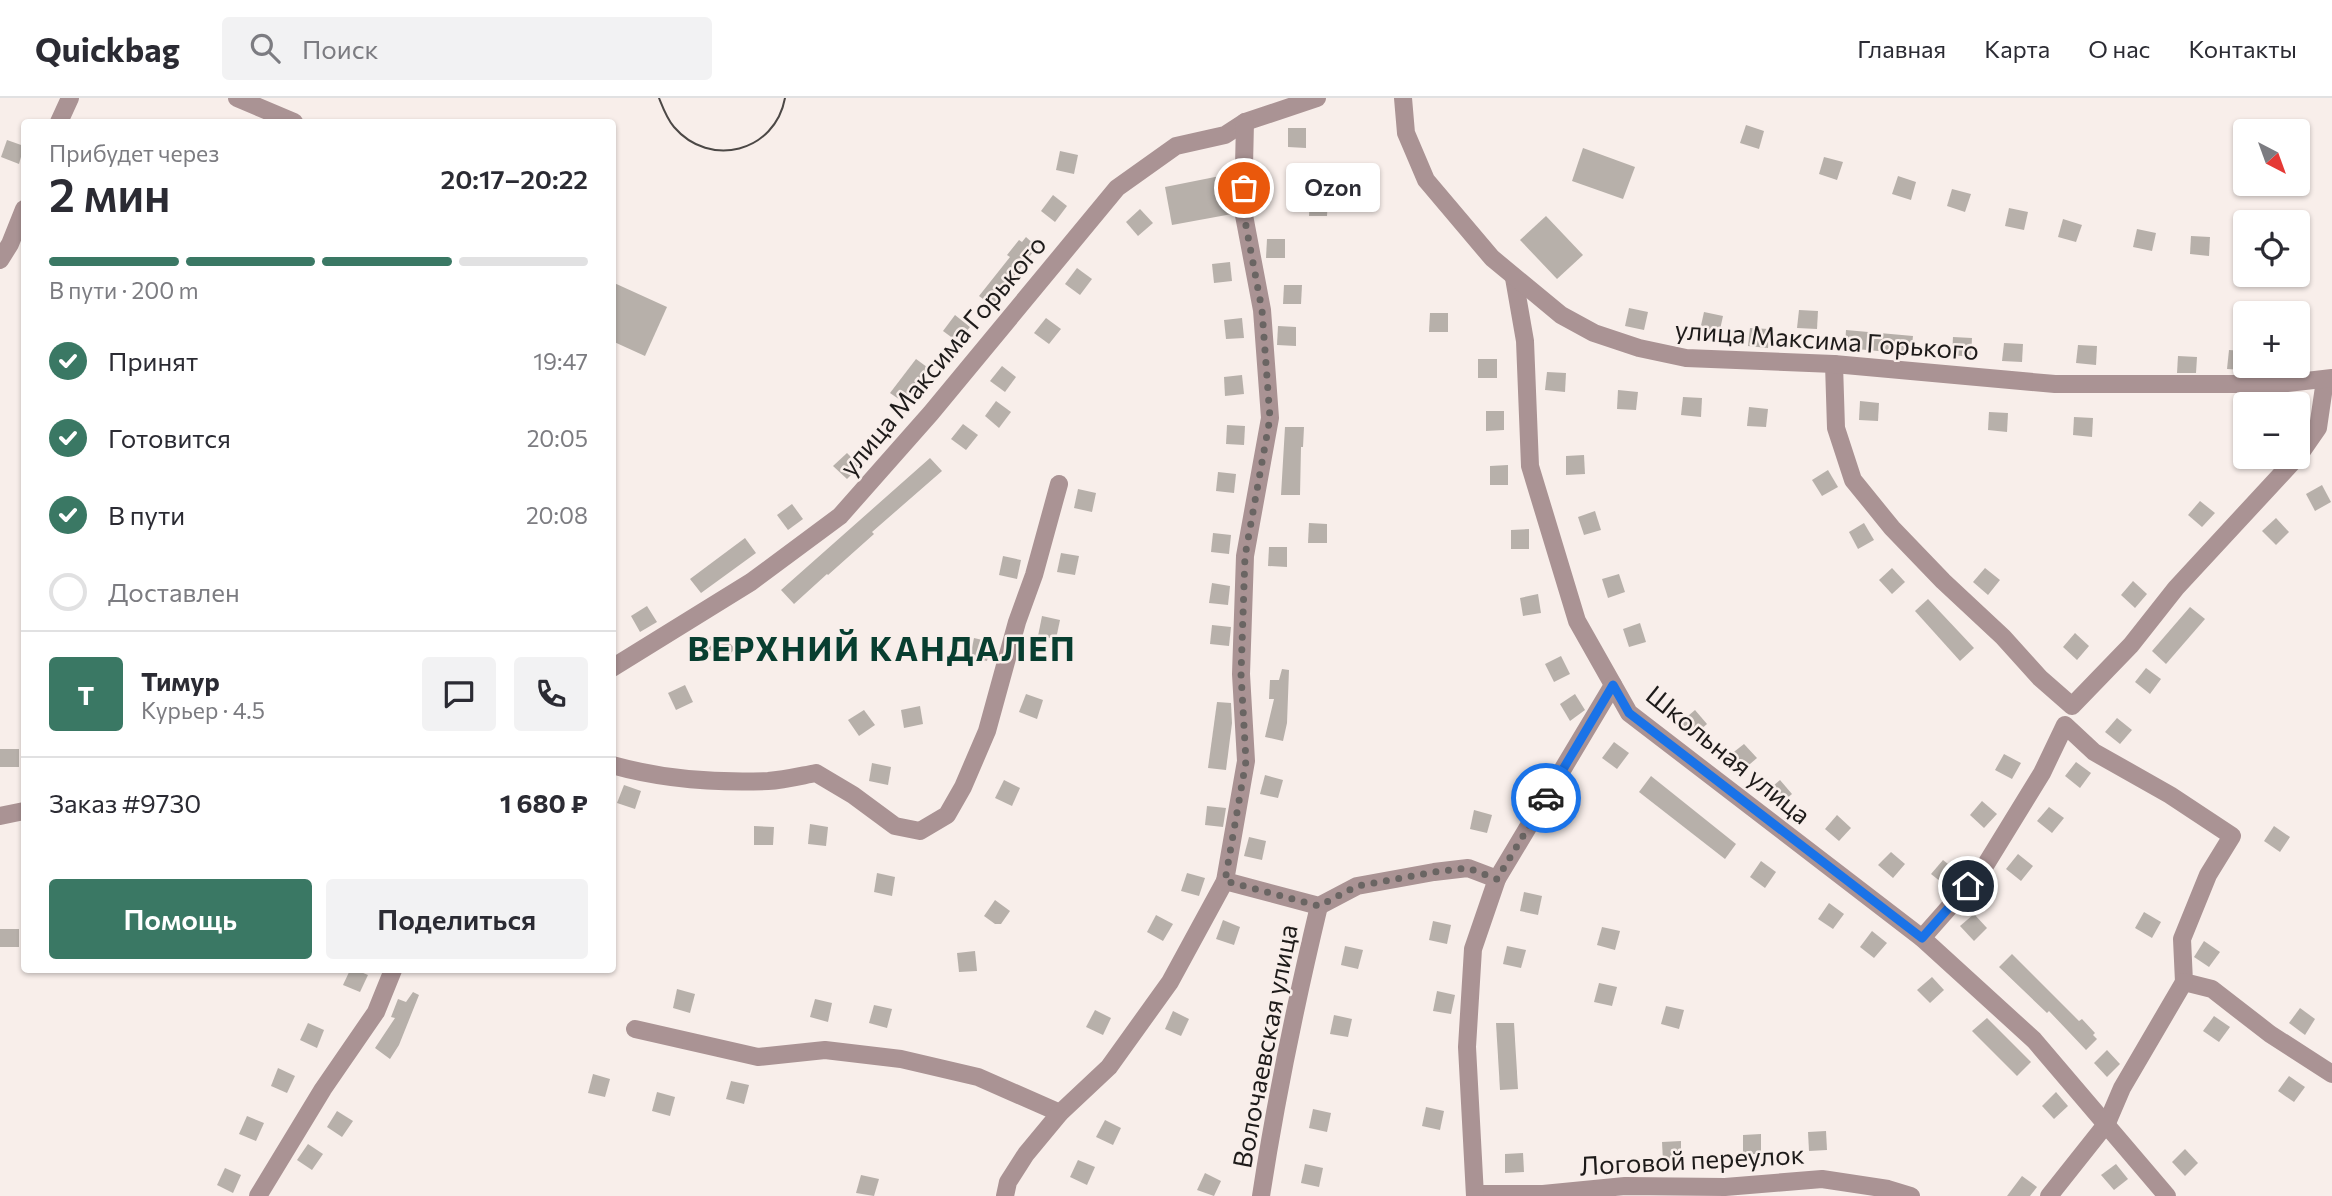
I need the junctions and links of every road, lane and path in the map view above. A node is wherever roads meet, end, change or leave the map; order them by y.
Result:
1 (70, 98) edge
2 (237, 98) edge
3 (1317, 98) edge
4 (1403, 98) edge
5 (60, 119) edge
6 (287, 119) edge
7 (1245, 122) junction
8 (21, 216) edge
9 (0, 260) edge
10 (1514, 278) junction
11 (1834, 365) junction
12 (2329, 379) edge
13 (1059, 484) dead end
14 (616, 666) edge
15 (1613, 685) junction
16 (2072, 706) junction
17 (2065, 725) junction
18 (616, 766) edge
19 (21, 812) edge
20 (0, 816) edge
21 (1497, 879) junction
22 (1225, 881) junction
23 (1319, 906) junction
24 (1922, 938) junction
25 (392, 973) edge
26 (2184, 982) junction
27 (635, 1029) dead end
28 (2332, 1074) edge
29 (1060, 1113) junction
30 (2106, 1124) junction
31 (1475, 1195) edge
32 (258, 1196) edge
33 (1005, 1196) edge
34 (1261, 1196) edge
35 (1911, 1196) edge
36 (2049, 1196) edge
37 (2167, 1196) edge

1 - 5 street
2 - 6 street
3 - 7 street, улица Максима Горького
4 - 10 street, улица Максима Горького
7 - 14 street, улица Максима Горького
7 - 22 street
8 - 9 street
10 - 11 street, улица Максима Горького
10 - 15 street, Школьная улица
11 - 12 street, улица Максима Горького
11 - 16 street
12 - 16 street
13 - 18 street
15 - 21 street, Логовой переулок
15 - 24 street, Школьная улица
16 - 17 street
17 - 24 street
17 - 26 street
19 - 20 street
21 - 23 street
21 - 31 street, Логовой переулок
22 - 23 street
22 - 29 street
23 - 34 street, Волочаевская улица
24 - 30 street, Школьная улица
25 - 32 street
26 - 28 street
26 - 30 street
27 - 29 street
29 - 33 street
30 - 36 street
30 - 37 street, Школьная улица
31 - 35 street, Логовой переулок

